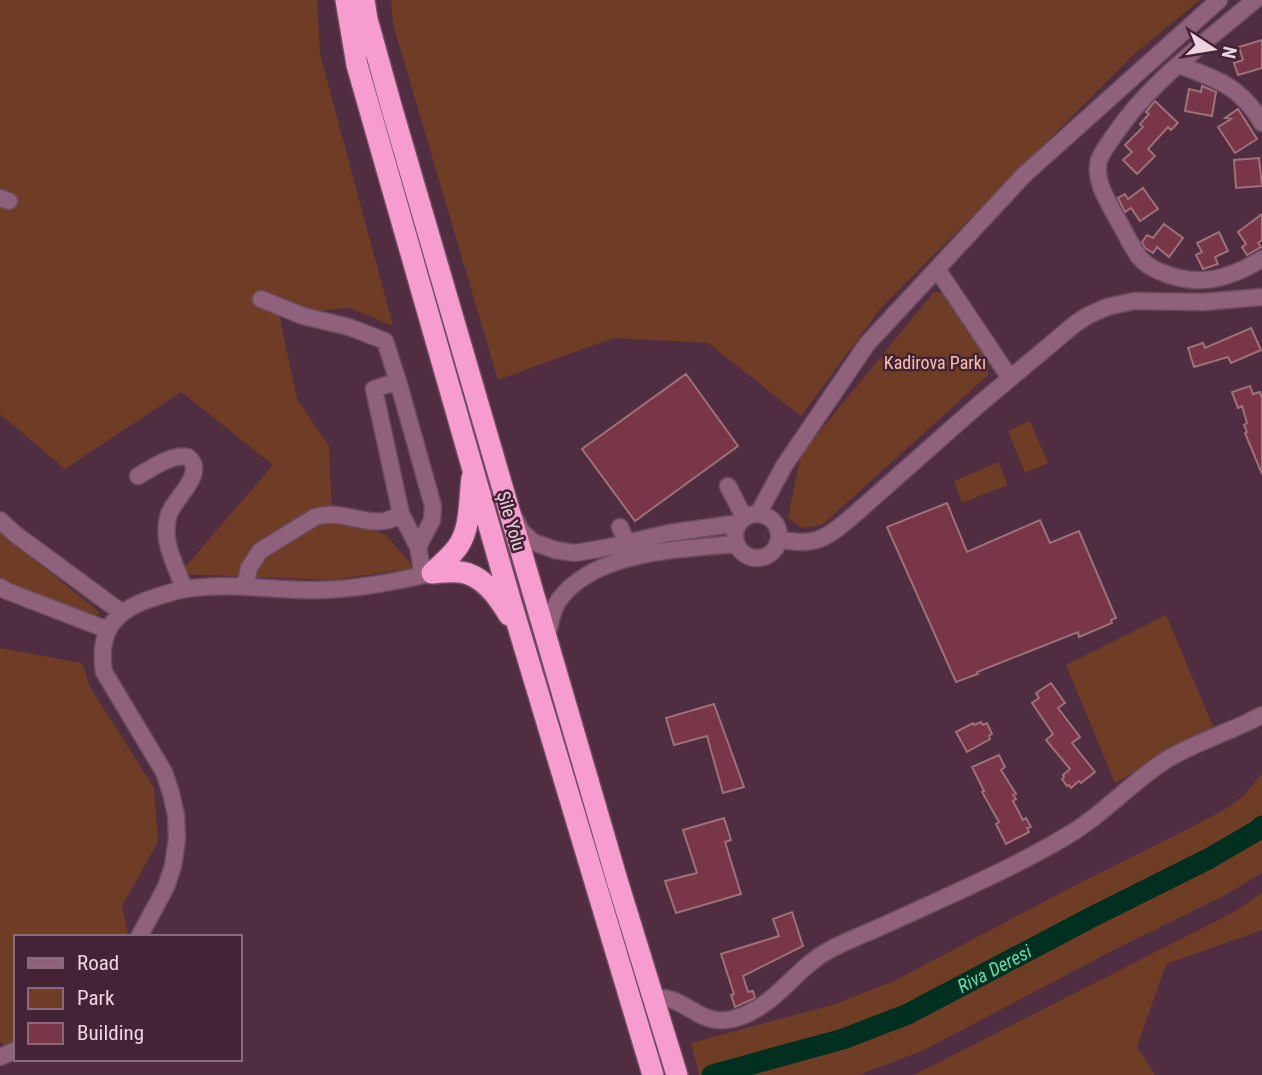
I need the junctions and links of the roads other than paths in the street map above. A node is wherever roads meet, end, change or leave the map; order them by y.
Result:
1 (346, 0) edge
2 (364, 0) edge
3 (1219, 0) edge
4 (1255, 0) edge
5 (1179, 65) junction
6 (1262, 122) edge
7 (1262, 259) edge
8 (937, 269) junction
9 (1262, 296) edge
10 (261, 299) dead end
11 (1010, 378) junction
12 (398, 381) junction
13 (473, 469) junction
14 (138, 476) dead end
15 (728, 486) dead end
16 (508, 504) junction
17 (401, 514) junction
18 (747, 518) junction
19 (0, 520) edge
20 (620, 527) dead end
21 (779, 539) junction
22 (627, 543) junction
23 (736, 544) junction
24 (418, 547) junction
25 (428, 574) junction
26 (0, 587) edge
27 (245, 587) junction
28 (184, 589) junction
29 (121, 612) junction
30 (108, 630) junction
31 (520, 634) junction
32 (547, 636) junction
33 (1262, 715) edge
34 (140, 935) edge
35 (653, 998) junction
36 (653, 1075) edge
37 (677, 1075) edge

1 - 13 highway, Şile Yolu
2 - 16 highway, Şile Yolu
3 - 8 street
4 - 5 street
5 - 6 street
5 - 7 street
8 - 11 street
8 - 18 street
9 - 11 street
10 - 12 street
11 - 21 street
12 - 17 street
12 - 24 street
13 - 25 highway
13 - 31 highway, Şile Yolu
14 - 28 street
15 - 18 street
16 - 22 street
16 - 32 highway, Şile Yolu
17 - 24 street
17 - 27 street
18 - 21 street
18 - 22 street
18 - 23 street
19 - 29 street
20 - 22 street
21 - 23 street
23 - 32 street
24 - 25 street
25 - 27 street
25 - 31 highway
26 - 30 street
27 - 28 street
28 - 29 street
29 - 30 street
30 - 34 street
31 - 36 highway, Şile Yolu
32 - 35 highway, Şile Yolu
33 - 35 street
35 - 37 highway, Şile Yolu

